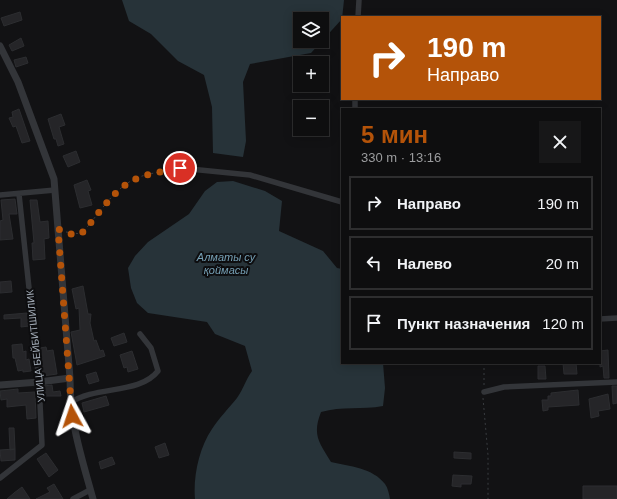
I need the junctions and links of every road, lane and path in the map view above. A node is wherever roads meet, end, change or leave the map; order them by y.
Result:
1 (359, 0) edge
2 (358, 16) edge
3 (0, 46) edge
4 (180, 168) joint
5 (55, 190) junction
6 (19, 194) junction
7 (0, 195) edge
8 (341, 202) edge
9 (58, 229) junction
10 (617, 318) edge
11 (601, 319) edge
12 (140, 334) dead end
13 (484, 364) edge
14 (70, 378) junction
15 (39, 382) junction
16 (617, 382) edge
17 (0, 385) edge
18 (484, 392) junction
19 (70, 403) junction
20 (0, 478) edge
21 (90, 490) junction
22 (73, 499) edge
23 (93, 499) edge
24 (488, 499) edge

1 - 2 street
3 - 5 street
4 - 8 street
4 - 9 path
5 - 6 street
5 - 9 street
6 - 7 street
6 - 15 street, УЛИЦА БЕЙБИТШИЛИК
9 - 14 street
10 - 11 street
12 - 19 street
13 - 18 path
14 - 15 street
14 - 19 street
15 - 17 street
15 - 20 street, УЛИЦА БЕЙБИТШИЛИК
16 - 18 street
18 - 24 path
19 - 21 street
21 - 22 street
21 - 23 street

